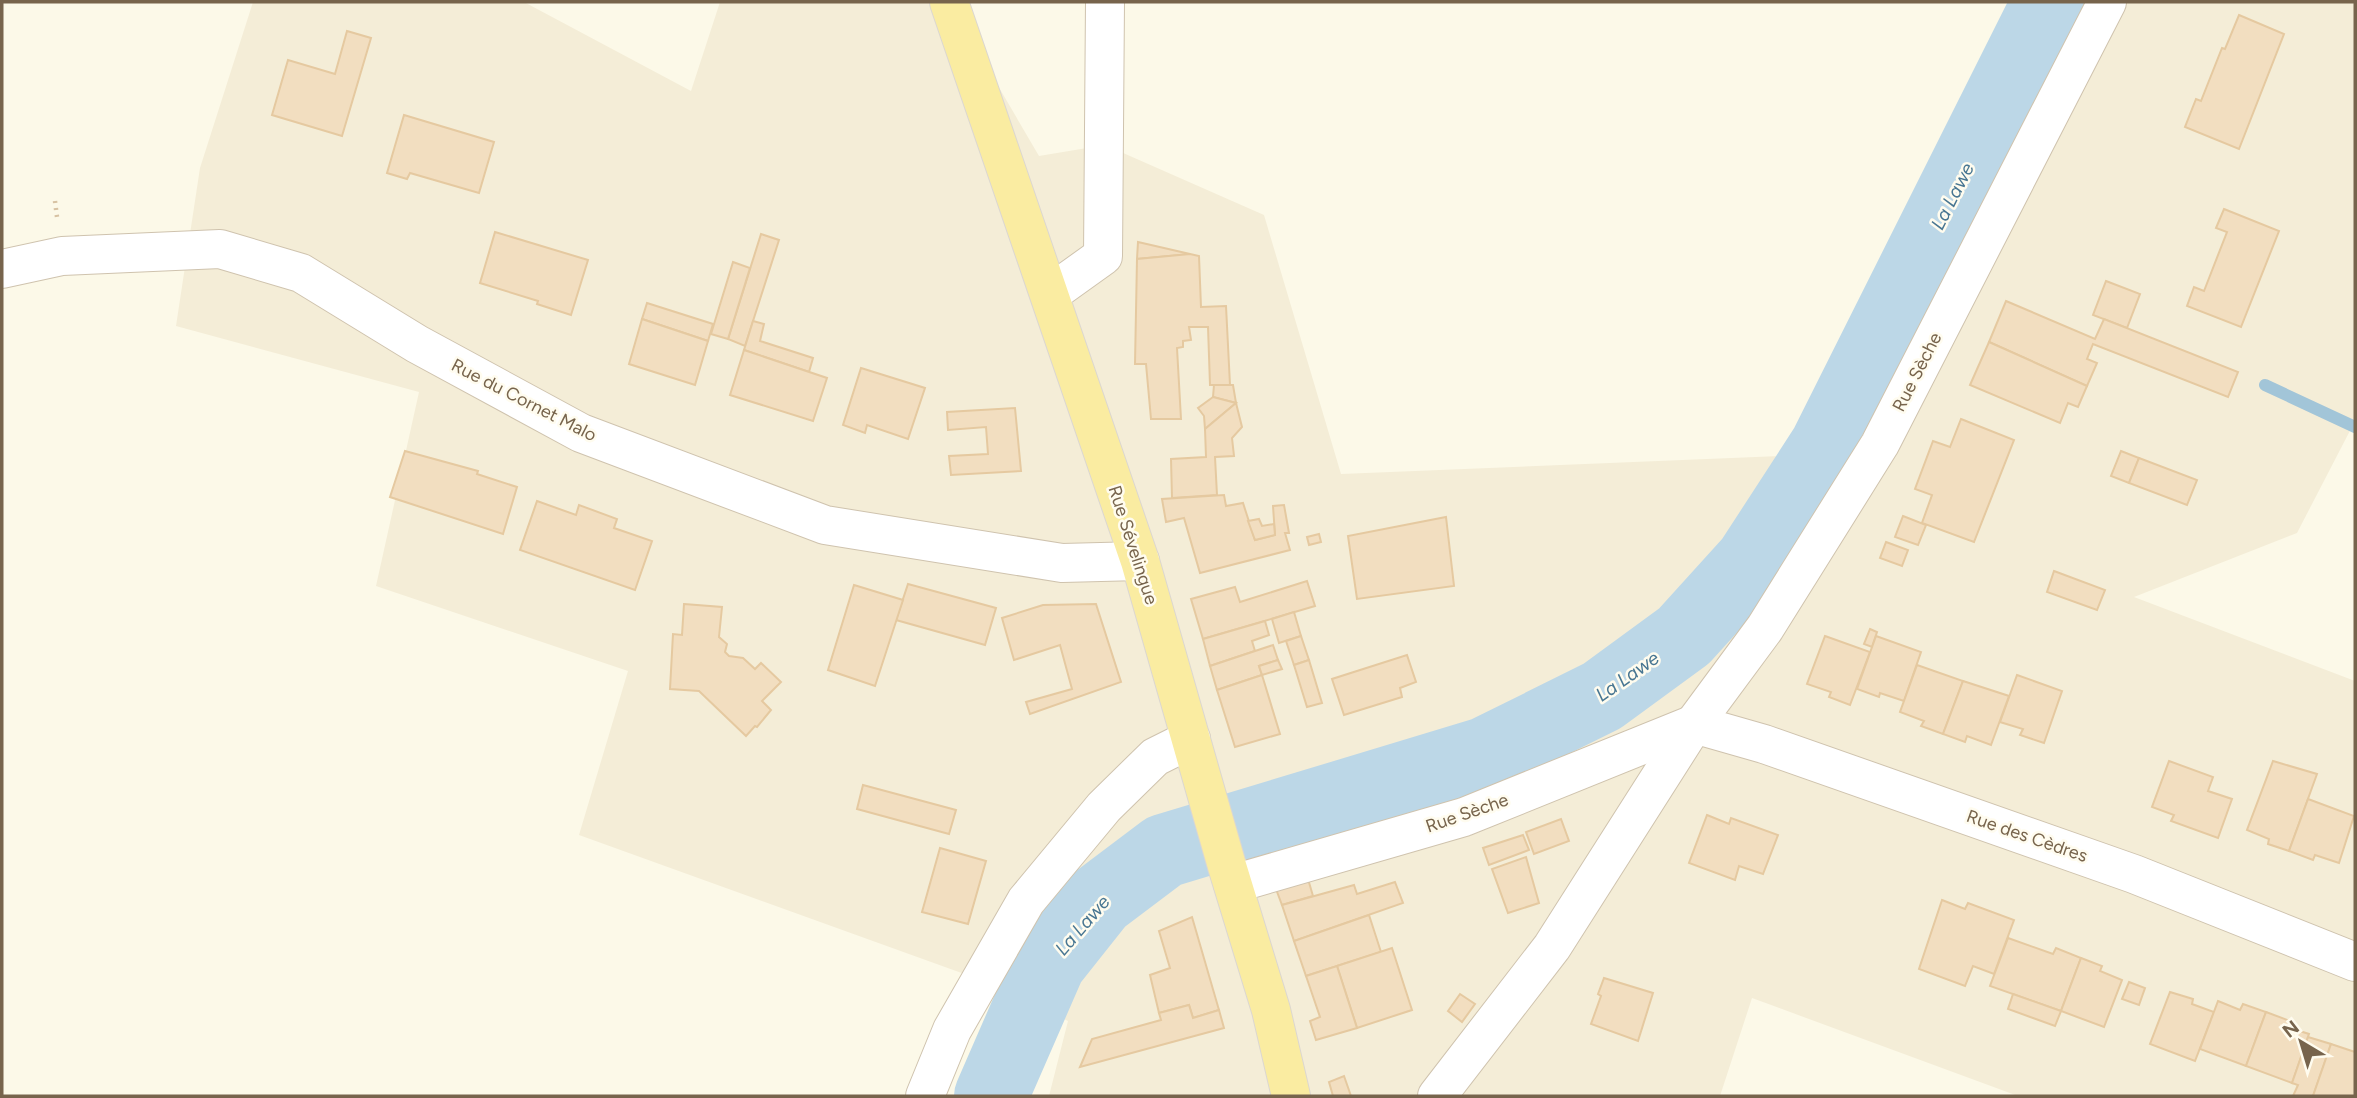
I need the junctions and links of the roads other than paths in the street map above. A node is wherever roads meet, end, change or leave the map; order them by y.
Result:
1 (949, 2) edge
2 (1105, 2) edge
3 (2107, 2) edge
4 (2, 269) edge
5 (1050, 294) junction
6 (1140, 561) junction
7 (1694, 724) junction
8 (1191, 739) junction
9 (1230, 875) junction
10 (2355, 962) edge
11 (925, 1096) edge
12 (1291, 1096) edge
13 (1437, 1096) edge

1 - 5 main road, Rue Sévelingue
2 - 5 street
3 - 7 street, Rue Sèche
4 - 6 street, Rue du Cornet Malo
5 - 6 main road, Rue Sévelingue
6 - 8 main road, Rue Sévelingue
7 - 9 street, Rue Sèche
7 - 10 street, Rue des Cèdres
7 - 13 street, Rue Sèche
8 - 9 main road, Rue Sévelingue
8 - 11 street
9 - 12 main road, Rue Sévelingue

